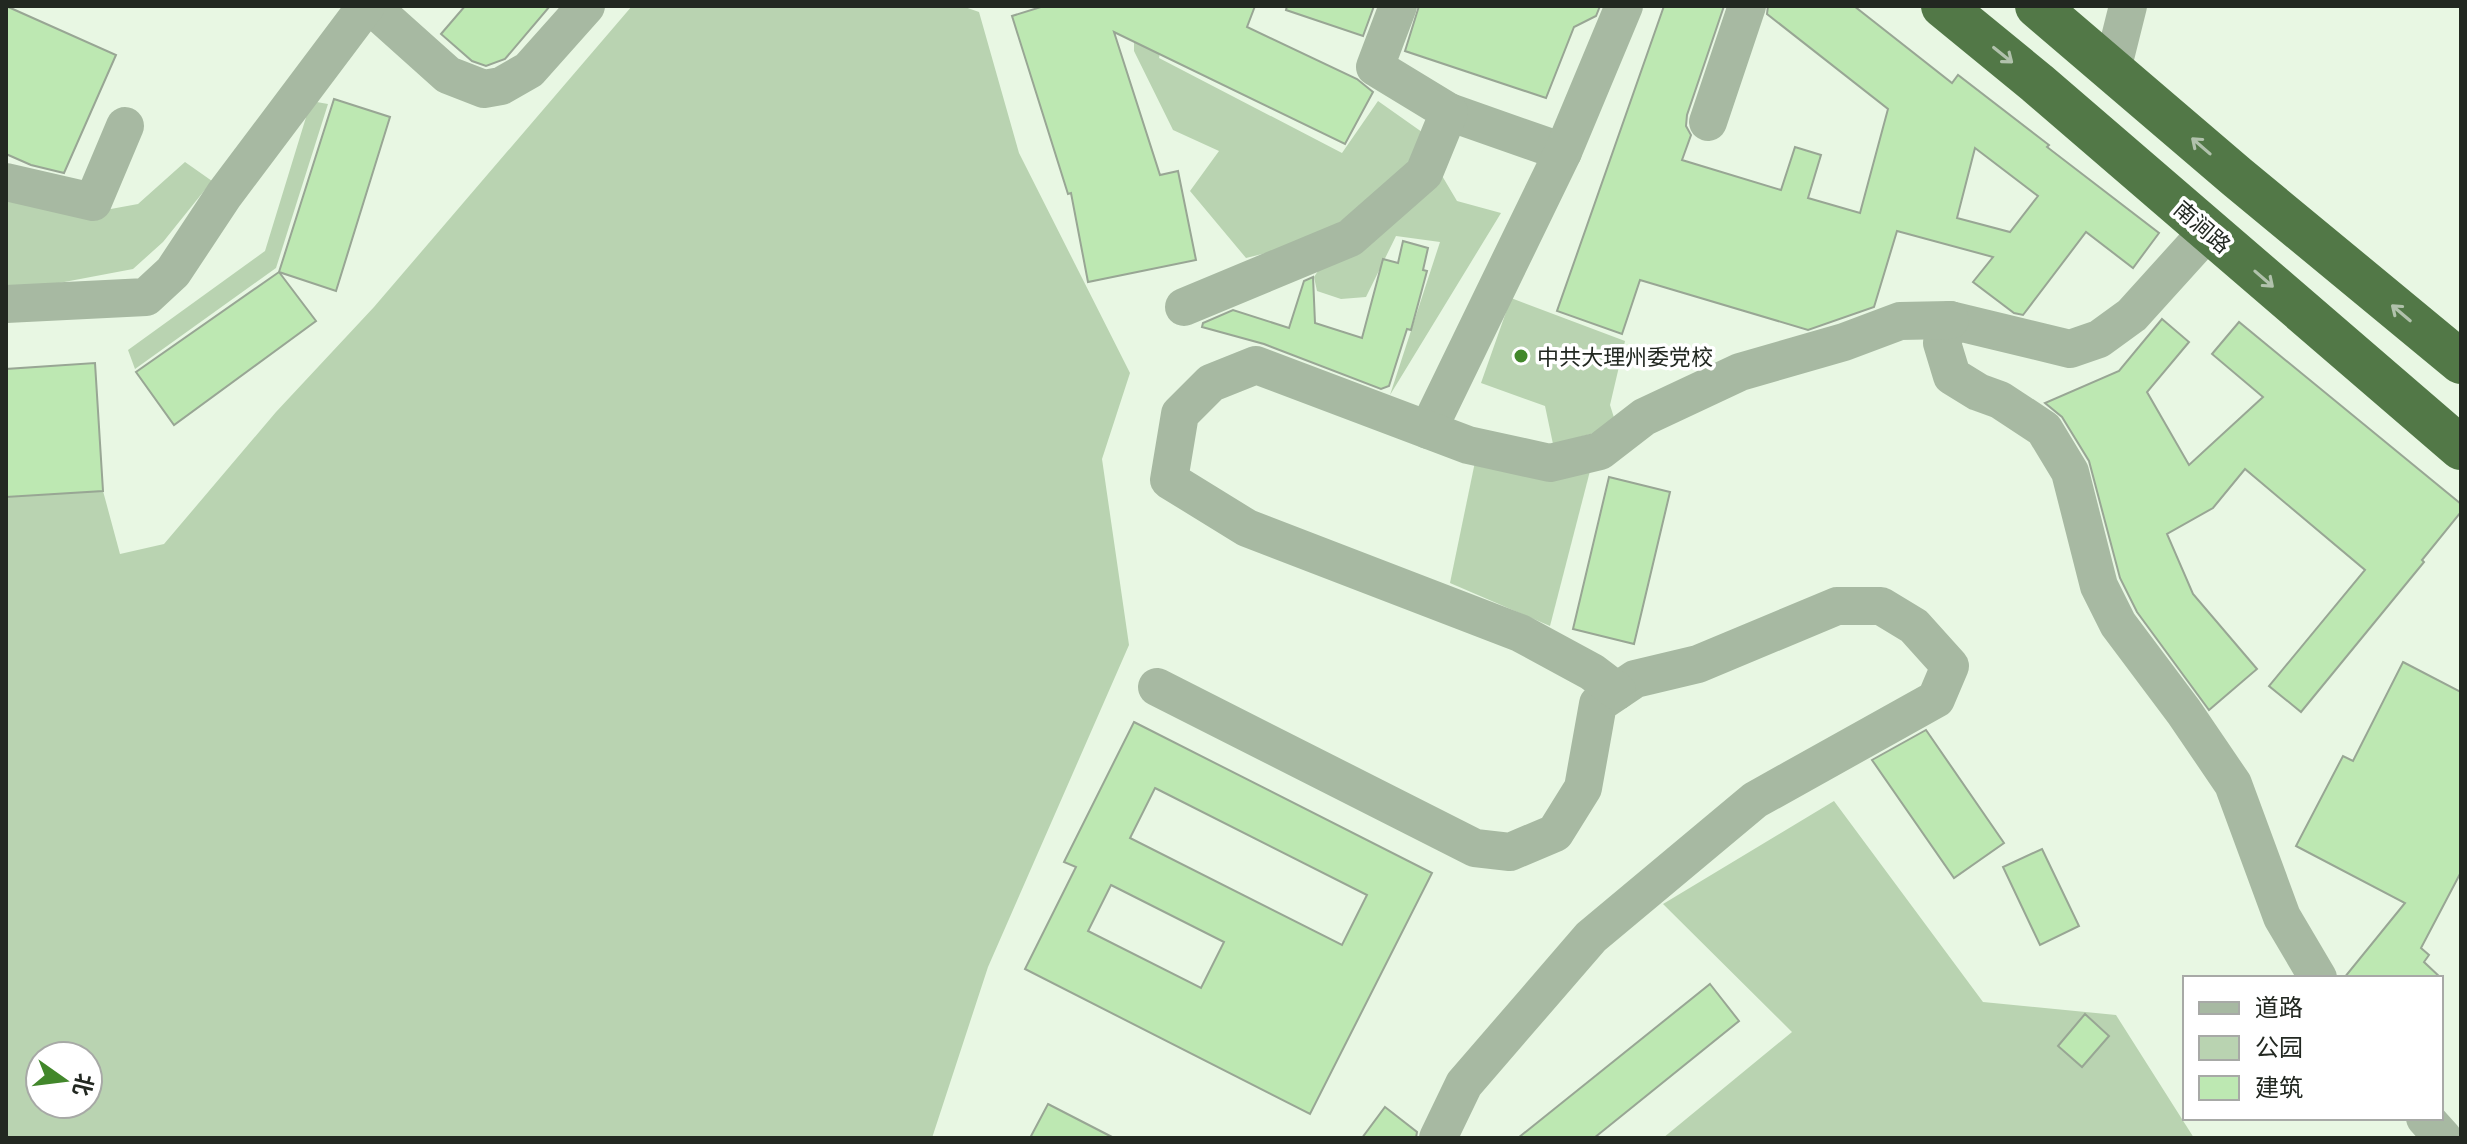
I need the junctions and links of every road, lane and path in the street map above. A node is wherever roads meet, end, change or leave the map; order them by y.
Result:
1 (369, 6) edge
2 (586, 6) edge
3 (1398, 6) edge
4 (1624, 6) edge
5 (1747, 6) edge
6 (1943, 6) edge
7 (2037, 6) edge
8 (2128, 6) edge
9 (2112, 70) junction
10 (1449, 112) junction
11 (1708, 122) dead end
12 (125, 126) dead end
13 (1563, 152) junction
14 (6, 182) edge
15 (2208, 231) junction
16 (6, 304) edge
17 (1184, 307) dead end
18 (1950, 320) junction
19 (2461, 362) edge
20 (1428, 430) junction
21 (2461, 448) edge
22 (1157, 687) dead end
23 (1617, 691) junction
24 (2317, 976) edge
25 (2427, 1120) edge
26 (1438, 1138) edge
27 (2443, 1138) edge

1 - 2 street
1 - 16 street
3 - 10 street
4 - 13 street
5 - 11 street
6 -> 15 highway, 南涧路
7 - 9 highway
8 - 9 street
19 -> 9 highway
10 - 13 street
10 - 17 street
12 - 14 street
13 - 20 street
15 - 18 street
15 -> 21 highway, 南涧路
18 - 20 street
18 - 24 street
20 - 23 street
22 - 23 street
23 - 26 street
25 - 27 street

